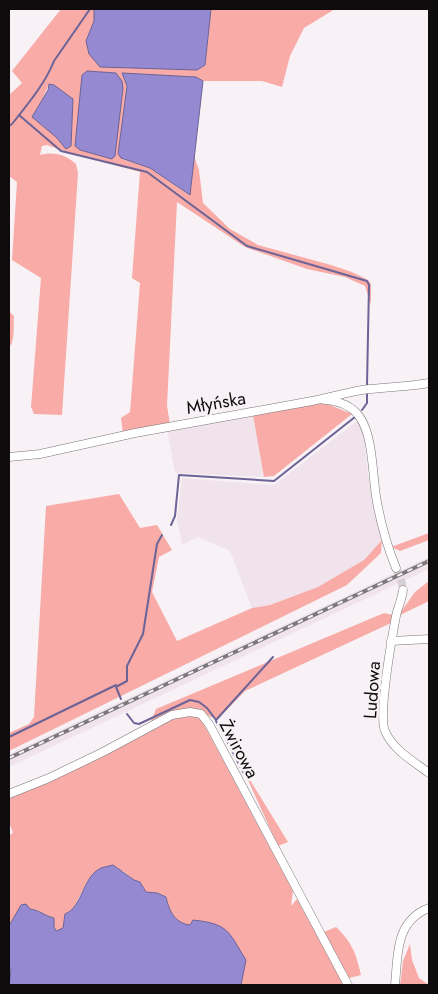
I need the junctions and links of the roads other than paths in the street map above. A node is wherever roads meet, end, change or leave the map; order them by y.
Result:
1 (429, 383) edge
2 (325, 400) junction
3 (9, 457) edge
4 (396, 568) tunnel mouth
5 (403, 590) tunnel mouth
6 (429, 639) edge
7 (392, 641) junction
8 (429, 773) edge
9 (9, 794) edge
10 (429, 908) edge
11 (348, 985) edge
12 (395, 985) edge

1 - 2 street, Młyńska
2 - 3 street, Młyńska
2 - 4 street
5 - 7 street, Ludowa
6 - 7 street
7 - 8 street, Ludowa
9 - 11 street, Żwirowa
10 - 12 street

